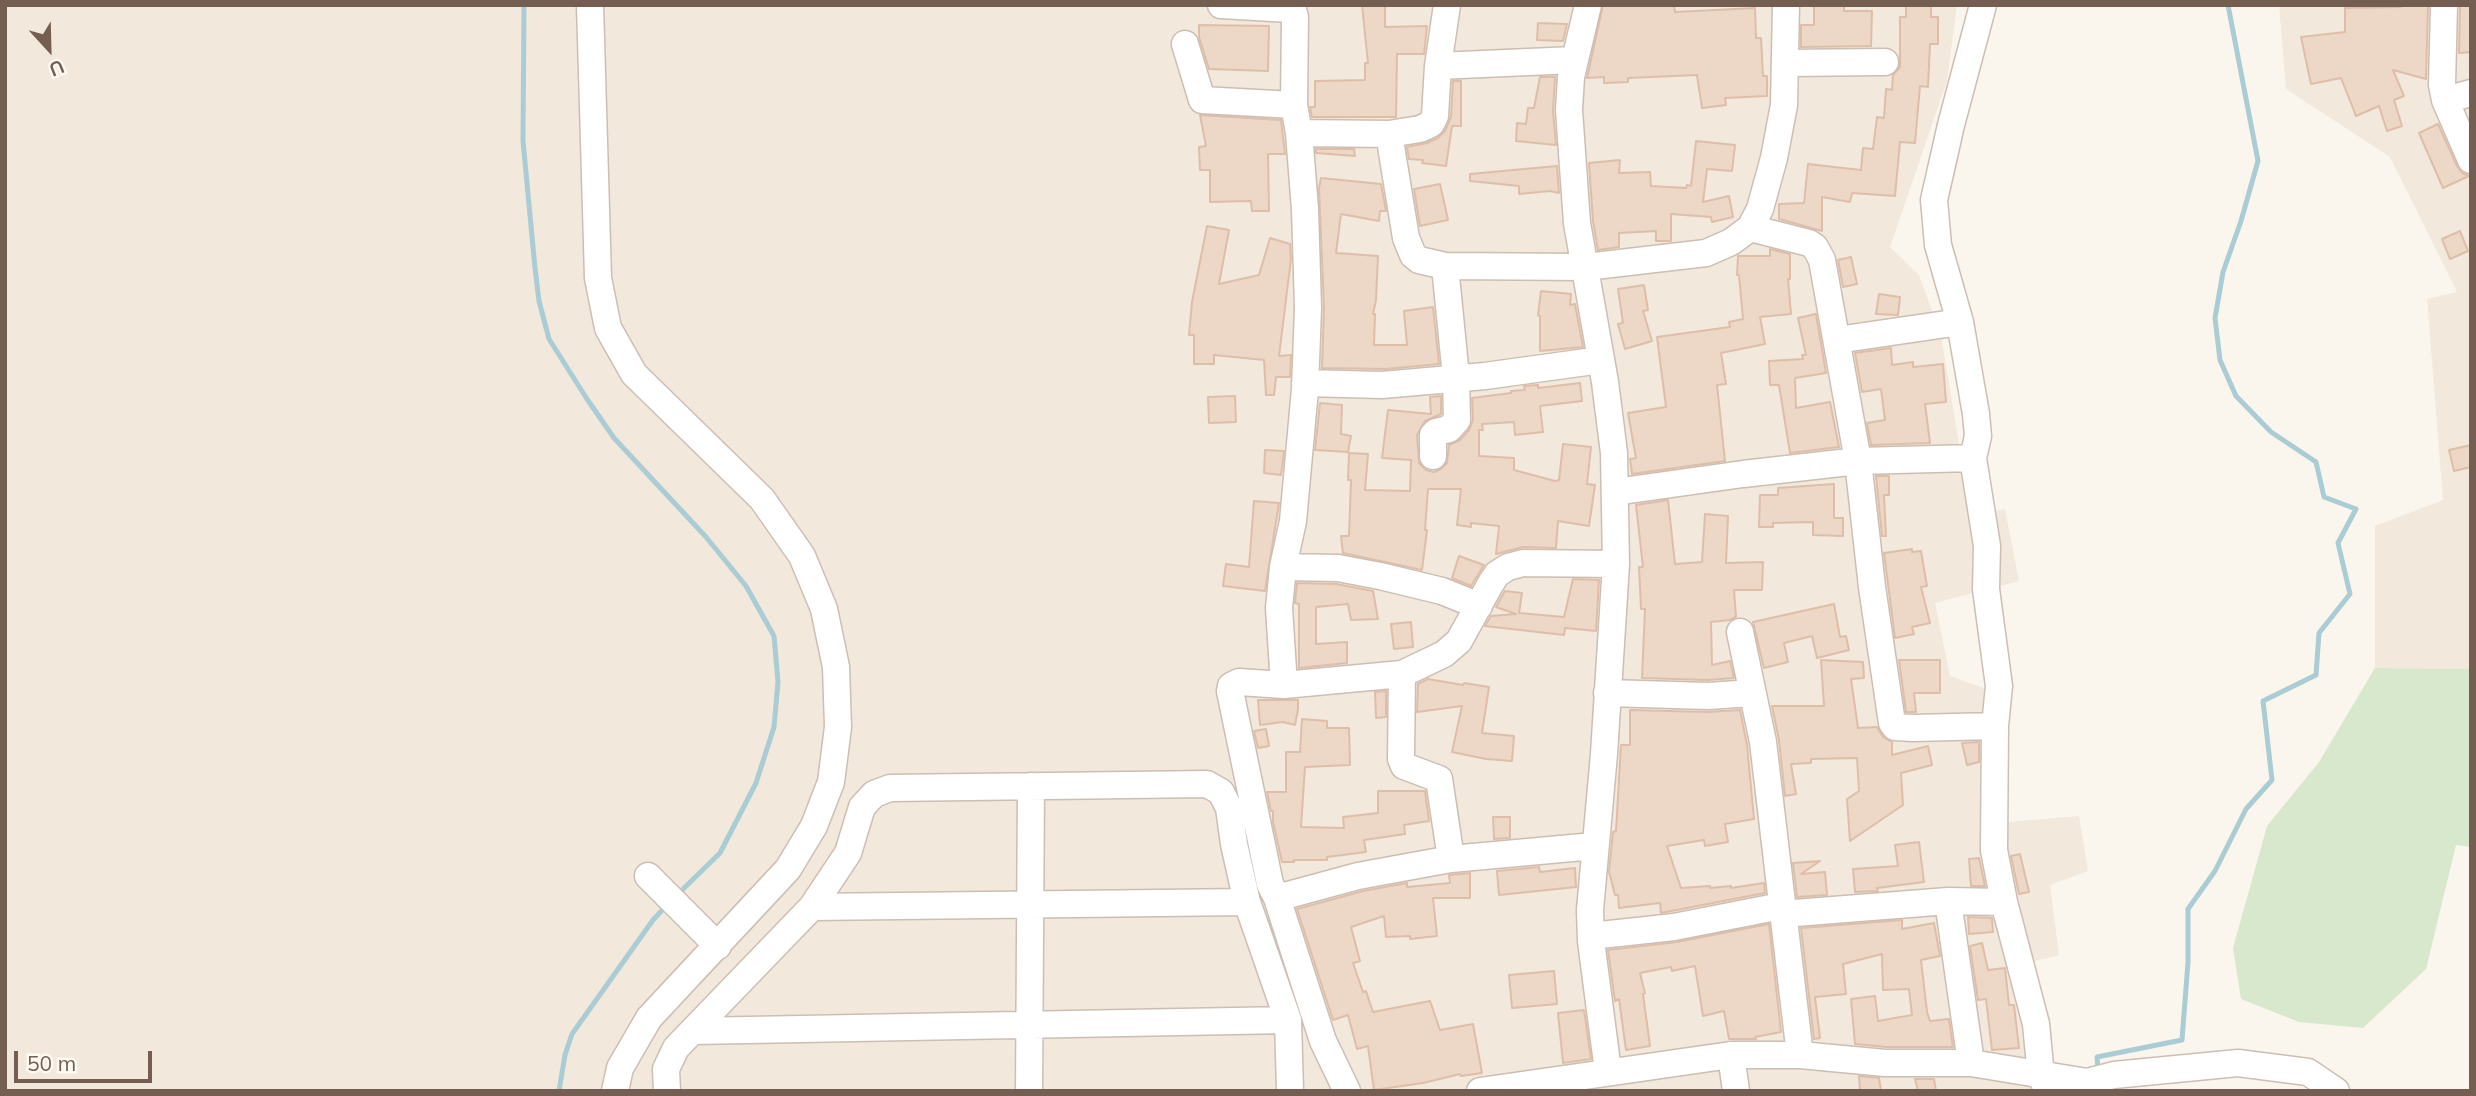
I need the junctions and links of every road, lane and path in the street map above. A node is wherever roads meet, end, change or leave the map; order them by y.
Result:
1 (590, 5) edge
2 (1221, 5) edge
3 (1447, 5) edge
4 (1588, 5) edge
5 (1786, 5) edge
6 (1983, 5) edge
7 (2444, 5) edge
8 (1185, 44) dead end
9 (1574, 60) junction
10 (1885, 62) dead end
11 (1786, 63) junction
12 (1438, 66) junction
13 (2471, 93) edge
14 (2445, 100) junction
15 (1294, 105) junction
16 (1299, 133) junction
17 (1389, 134) junction
18 (2471, 160) edge
19 (1750, 228) junction
20 (1444, 266) junction
21 (1586, 267) junction
22 (1960, 322) junction
23 (1838, 340) junction
24 (1601, 360) junction
25 (1456, 377) junction
26 (1305, 383) junction
27 (1433, 456) dead end
28 (1973, 458) junction
29 (1858, 461) junction
30 (1615, 492) junction
31 (1616, 564) junction
32 (1283, 567) junction
33 (1479, 606) junction
34 (1740, 632) dead end
35 (1402, 674) junction
36 (1284, 685) junction
37 (1607, 693) junction
38 (1752, 693) junction
39 (1995, 726) junction
40 (1031, 786) junction
41 (1594, 846) junction
42 (1451, 859) junction
43 (648, 876) dead end
44 (1277, 898) junction
45 (1948, 901) junction
46 (1247, 902) junction
47 (2004, 902) junction
48 (1030, 904) junction
49 (812, 906) junction
50 (1781, 910) junction
51 (1591, 936) junction
52 (718, 946) junction
53 (1288, 1020) junction
54 (1029, 1025) junction
55 (692, 1031) junction
56 (1731, 1055) junction
57 (1800, 1055) junction
58 (1971, 1063) junction
59 (1608, 1071) junction
60 (2045, 1083) edge
61 (1543, 1086) edge
62 (615, 1091) edge
63 (667, 1091) edge
64 (1029, 1091) edge
65 (1290, 1091) edge
66 (1347, 1091) edge
67 (1480, 1091) edge
68 (1736, 1091) edge
69 (2336, 1091) edge

1 - 52 street
2 - 15 street
3 - 12 street
4 - 9 street
5 - 11 street
6 - 22 street
7 - 14 street
8 - 15 street
9 - 12 street
9 - 21 street
10 - 11 street
11 - 19 street
12 - 17 street
13 - 14 street
14 - 18 street
15 - 16 street
16 - 17 street
16 - 26 street
17 - 20 street
19 - 21 street
19 - 23 street
20 - 21 street
20 - 25 street
21 - 24 street
22 - 23 street
22 - 28 street
23 - 29 street
24 - 25 street
24 - 30 street
25 - 26 street
25 - 27 street
26 - 32 street
28 - 29 street
28 - 39 street
29 - 30 street
29 - 39 street
30 - 31 street
31 - 33 street
31 - 37 street
32 - 33 street
32 - 36 street
33 - 35 street
34 - 38 street
35 - 36 street
35 - 42 street
36 - 44 street
37 - 38 street
37 - 41 street
38 - 50 street
39 - 47 street
40 - 46 street
40 - 48 street
40 - 49 street
41 - 42 street
41 - 51 street
42 - 44 street
43 - 52 street
44 - 66 street
45 - 47 street
45 - 50 street
45 - 58 street
46 - 48 street
46 - 53 street
47 - 60 street
48 - 49 street
48 - 54 street
49 - 55 street
50 - 51 street
50 - 57 street
51 - 59 street
52 - 62 street
53 - 54 street
53 - 65 street
54 - 55 street
54 - 64 street
55 - 63 street
56 - 57 street
56 - 59 street
56 - 68 street
57 - 58 street
58 - 60 street
59 - 61 street
60 - 69 street
61 - 67 street

